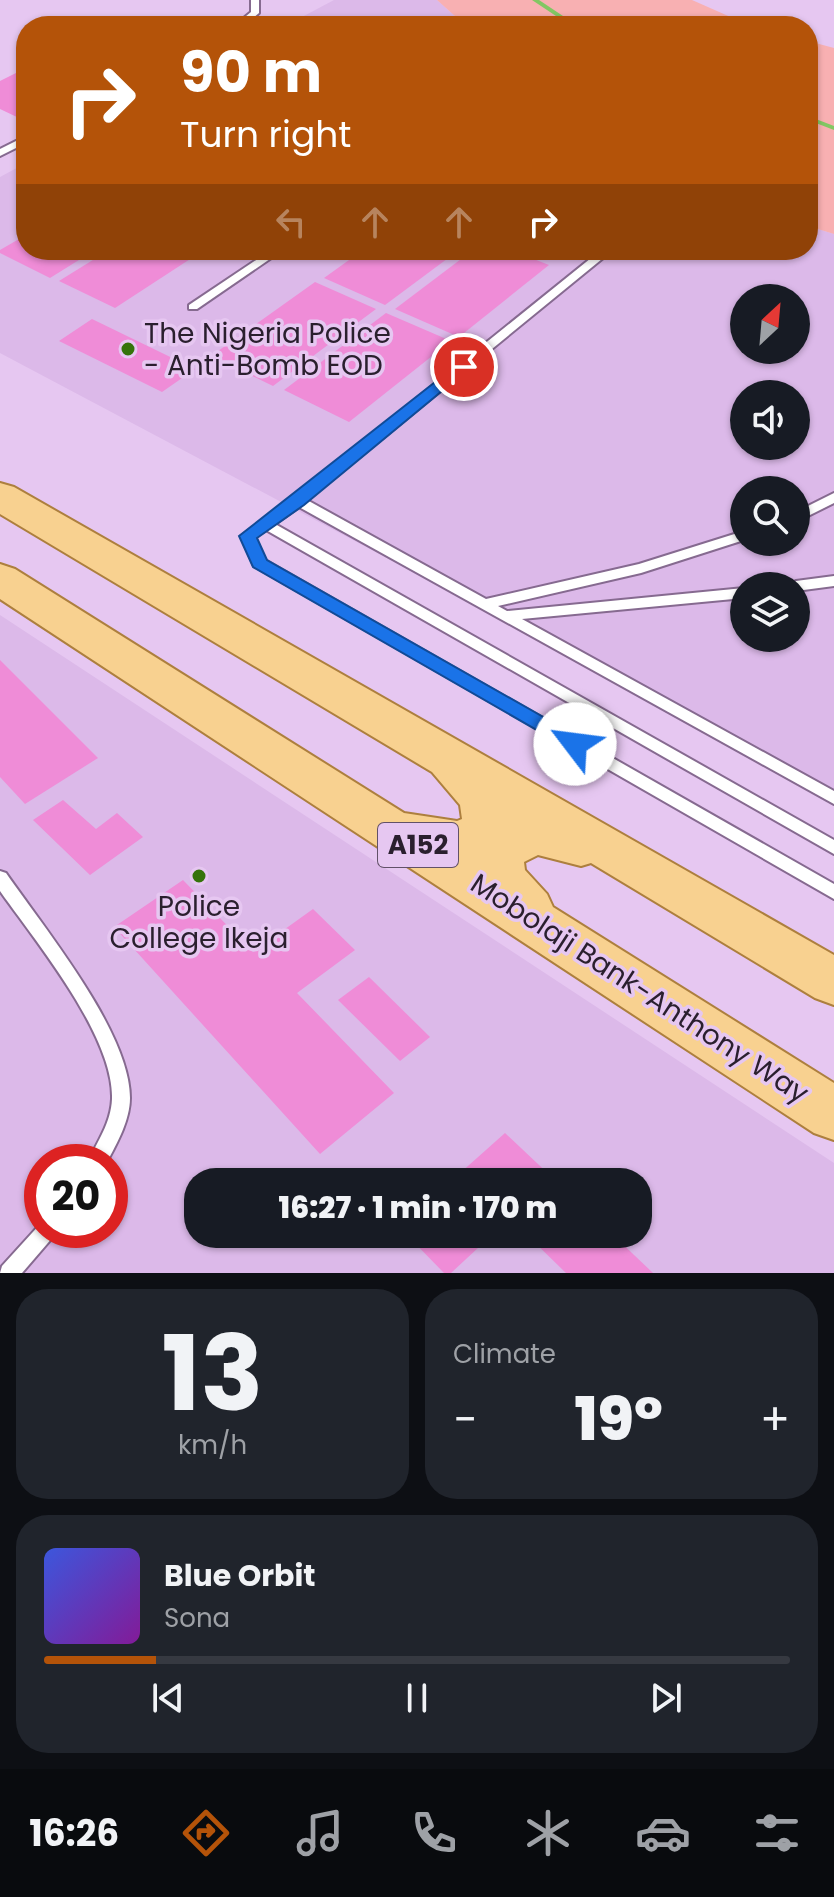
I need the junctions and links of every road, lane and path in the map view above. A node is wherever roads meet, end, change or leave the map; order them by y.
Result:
1 (263, 260) edge
2 (596, 260) edge
3 (193, 307) dead end
4 (0, 496) edge
5 (834, 497) edge
6 (298, 501) junction
7 (810, 510) edge
8 (265, 524) junction
9 (730, 539) edge
10 (0, 579) edge
11 (834, 581) edge
12 (810, 584) edge
13 (730, 594) edge
14 (486, 604) junction
15 (503, 616) junction
16 (425, 746) junction
17 (834, 798) edge
18 (367, 812) junction
19 (834, 848) edge
20 (611, 851) junction
21 (0, 878) edge
22 (834, 892) edge
23 (553, 932) junction
24 (834, 982) edge
25 (834, 1114) edge
26 (107, 1144) edge
27 (31, 1248) edge
28 (9, 1273) edge

1 - 3 lane
2 - 6 lane
4 - 16 main road
5 - 7 lane
6 - 8 lane
6 - 14 lane
8 - 19 lane
8 - 22 lane
9 - 14 lane
10 - 18 main road, Mobolaji Bank-Anthony Way / A152
11 - 12 lane
13 - 15 lane
14 - 15 lane
15 - 17 lane
16 - 18 main road
16 - 20 main road
18 - 23 main road, Mobolaji Bank-Anthony Way / A152
20 - 23 main road
20 - 24 main road
21 - 26 lane
23 - 25 main road, Mobolaji Bank-Anthony Way / A152
27 - 28 lane

